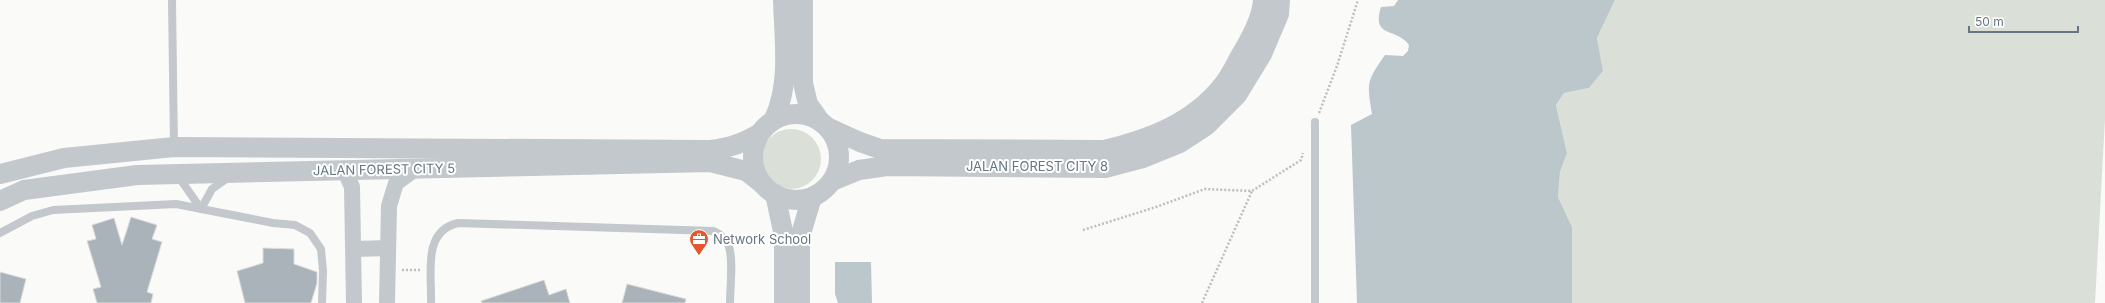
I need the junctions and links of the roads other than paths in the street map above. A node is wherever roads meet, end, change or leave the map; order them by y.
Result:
1 (172, 0) edge
2 (783, 0) edge
3 (803, 0) edge
4 (1263, 0) edge
5 (1280, 0) edge
6 (1315, 122) road end
7 (824, 124) junction
8 (767, 126) junction
9 (174, 146) junction
10 (344, 169) junction
11 (415, 169) junction
12 (236, 172) junction
13 (0, 174) edge
14 (176, 174) junction
15 (832, 181) junction
16 (770, 190) junction
17 (812, 197) junction
18 (0, 200) edge
19 (201, 209) junction
20 (0, 233) edge
21 (388, 248) junction
22 (355, 249) junction
23 (322, 303) edge
24 (354, 303) edge
25 (387, 303) edge
26 (431, 303) edge
27 (730, 303) edge
28 (784, 303) edge
29 (800, 303) edge
30 (1315, 303) edge

1 - 9 lane
2 - 8 street
3 - 7 street
4 - 7 street, JALAN FOREST CITY 8
5 - 15 street, JALAN FOREST CITY 8
6 - 30 lane
7 - 8 street
7 - 15 street
8 - 9 street, JALAN FOREST CITY 5
8 - 16 street
9 - 13 street, JALAN FOREST CITY 5
10 - 11 street, JALAN FOREST CITY 5
10 - 12 street, JALAN FOREST CITY 5
10 - 22 street
11 - 16 street, JALAN FOREST CITY 5
11 - 21 street
12 - 14 street, JALAN FOREST CITY 5
12 - 19 lane
14 - 18 street, JALAN FOREST CITY 5
14 - 19 lane
15 - 17 street
16 - 17 street
16 - 28 street
17 - 29 street
19 - 20 lane
19 - 23 lane
21 - 22 street
21 - 25 street
22 - 24 street
26 - 27 lane

